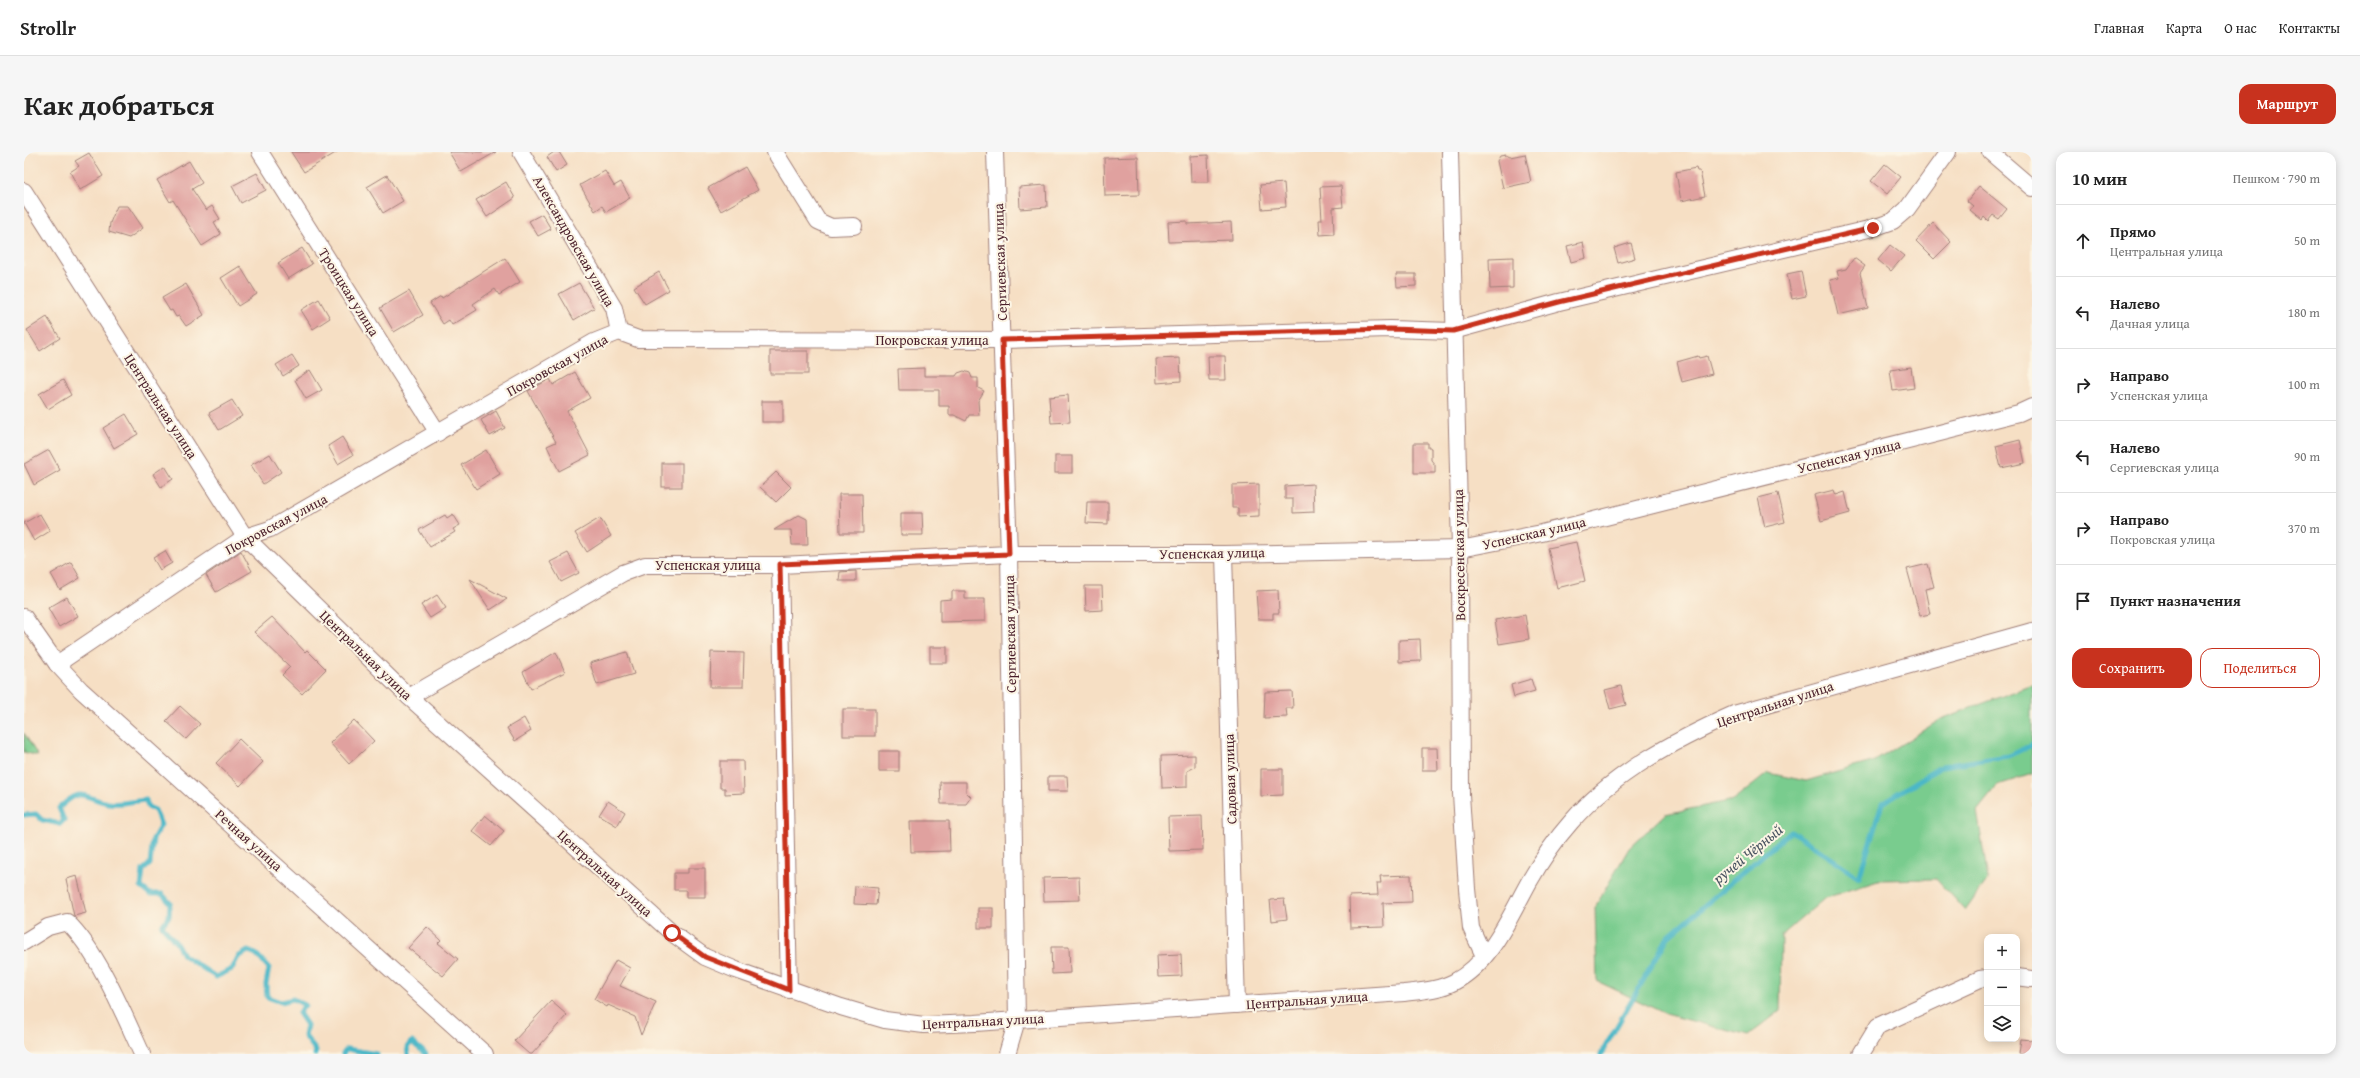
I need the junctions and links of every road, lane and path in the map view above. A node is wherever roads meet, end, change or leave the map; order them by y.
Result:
1 (260, 152) edge
2 (522, 152) edge
3 (775, 152) edge
4 (995, 152) edge
5 (1450, 152) edge
6 (1948, 152) edge
7 (1990, 152) edge
8 (2032, 188) edge
9 (24, 191) edge
10 (854, 226) dead end
11 (1453, 331) junction
12 (619, 332) junction
13 (1002, 340) junction
14 (2032, 407) edge
15 (438, 433) junction
16 (245, 537) junction
17 (1460, 549) junction
18 (1009, 554) junction
19 (1224, 554) junction
20 (780, 564) junction
21 (24, 617) edge
22 (2032, 631) edge
23 (57, 664) junction
24 (409, 697) junction
25 (24, 942) edge
26 (1484, 956) junction
27 (2020, 977) edge
28 (1984, 978) edge
29 (2032, 979) edge
30 (789, 990) junction
31 (1236, 1004) junction
32 (1017, 1020) junction
33 (142, 1054) edge
34 (485, 1054) edge
35 (1007, 1054) edge
36 (1861, 1054) edge

1 - 15 street, Троицкая улица
2 - 12 street, Александровская улица
3 - 10 street
4 - 13 street, Сергиевская улица
5 - 11 street, Воскресенская улица
6 - 11 street, Покровская улица
7 - 8 street
9 - 16 street, Центральная улица
11 - 13 street, Покровская улица
11 - 17 street, Воскресенская улица
12 - 13 street, Покровская улица
12 - 15 street, Покровская улица
13 - 18 street, Сергиевская улица
14 - 17 street, Успенская улица
15 - 16 street, Покровская улица
16 - 23 street, Покровская улица
16 - 24 street, Центральная улица
17 - 19 street, Успенская улица
17 - 26 street, Воскресенская улица
18 - 19 street, Успенская улица
18 - 20 street, Успенская улица
18 - 32 street, Сергиевская улица
19 - 31 street, Садовая улица
20 - 24 street, Успенская улица
20 - 30 street
21 - 23 street, Речная улица
22 - 26 street, Центральная улица
23 - 34 street, Речная улица
24 - 30 street, Центральная улица
25 - 33 street
26 - 31 street, Центральная улица
27 - 29 street
28 - 36 street
30 - 32 street, Центральная улица
31 - 32 street, Центральная улица
32 - 35 street

